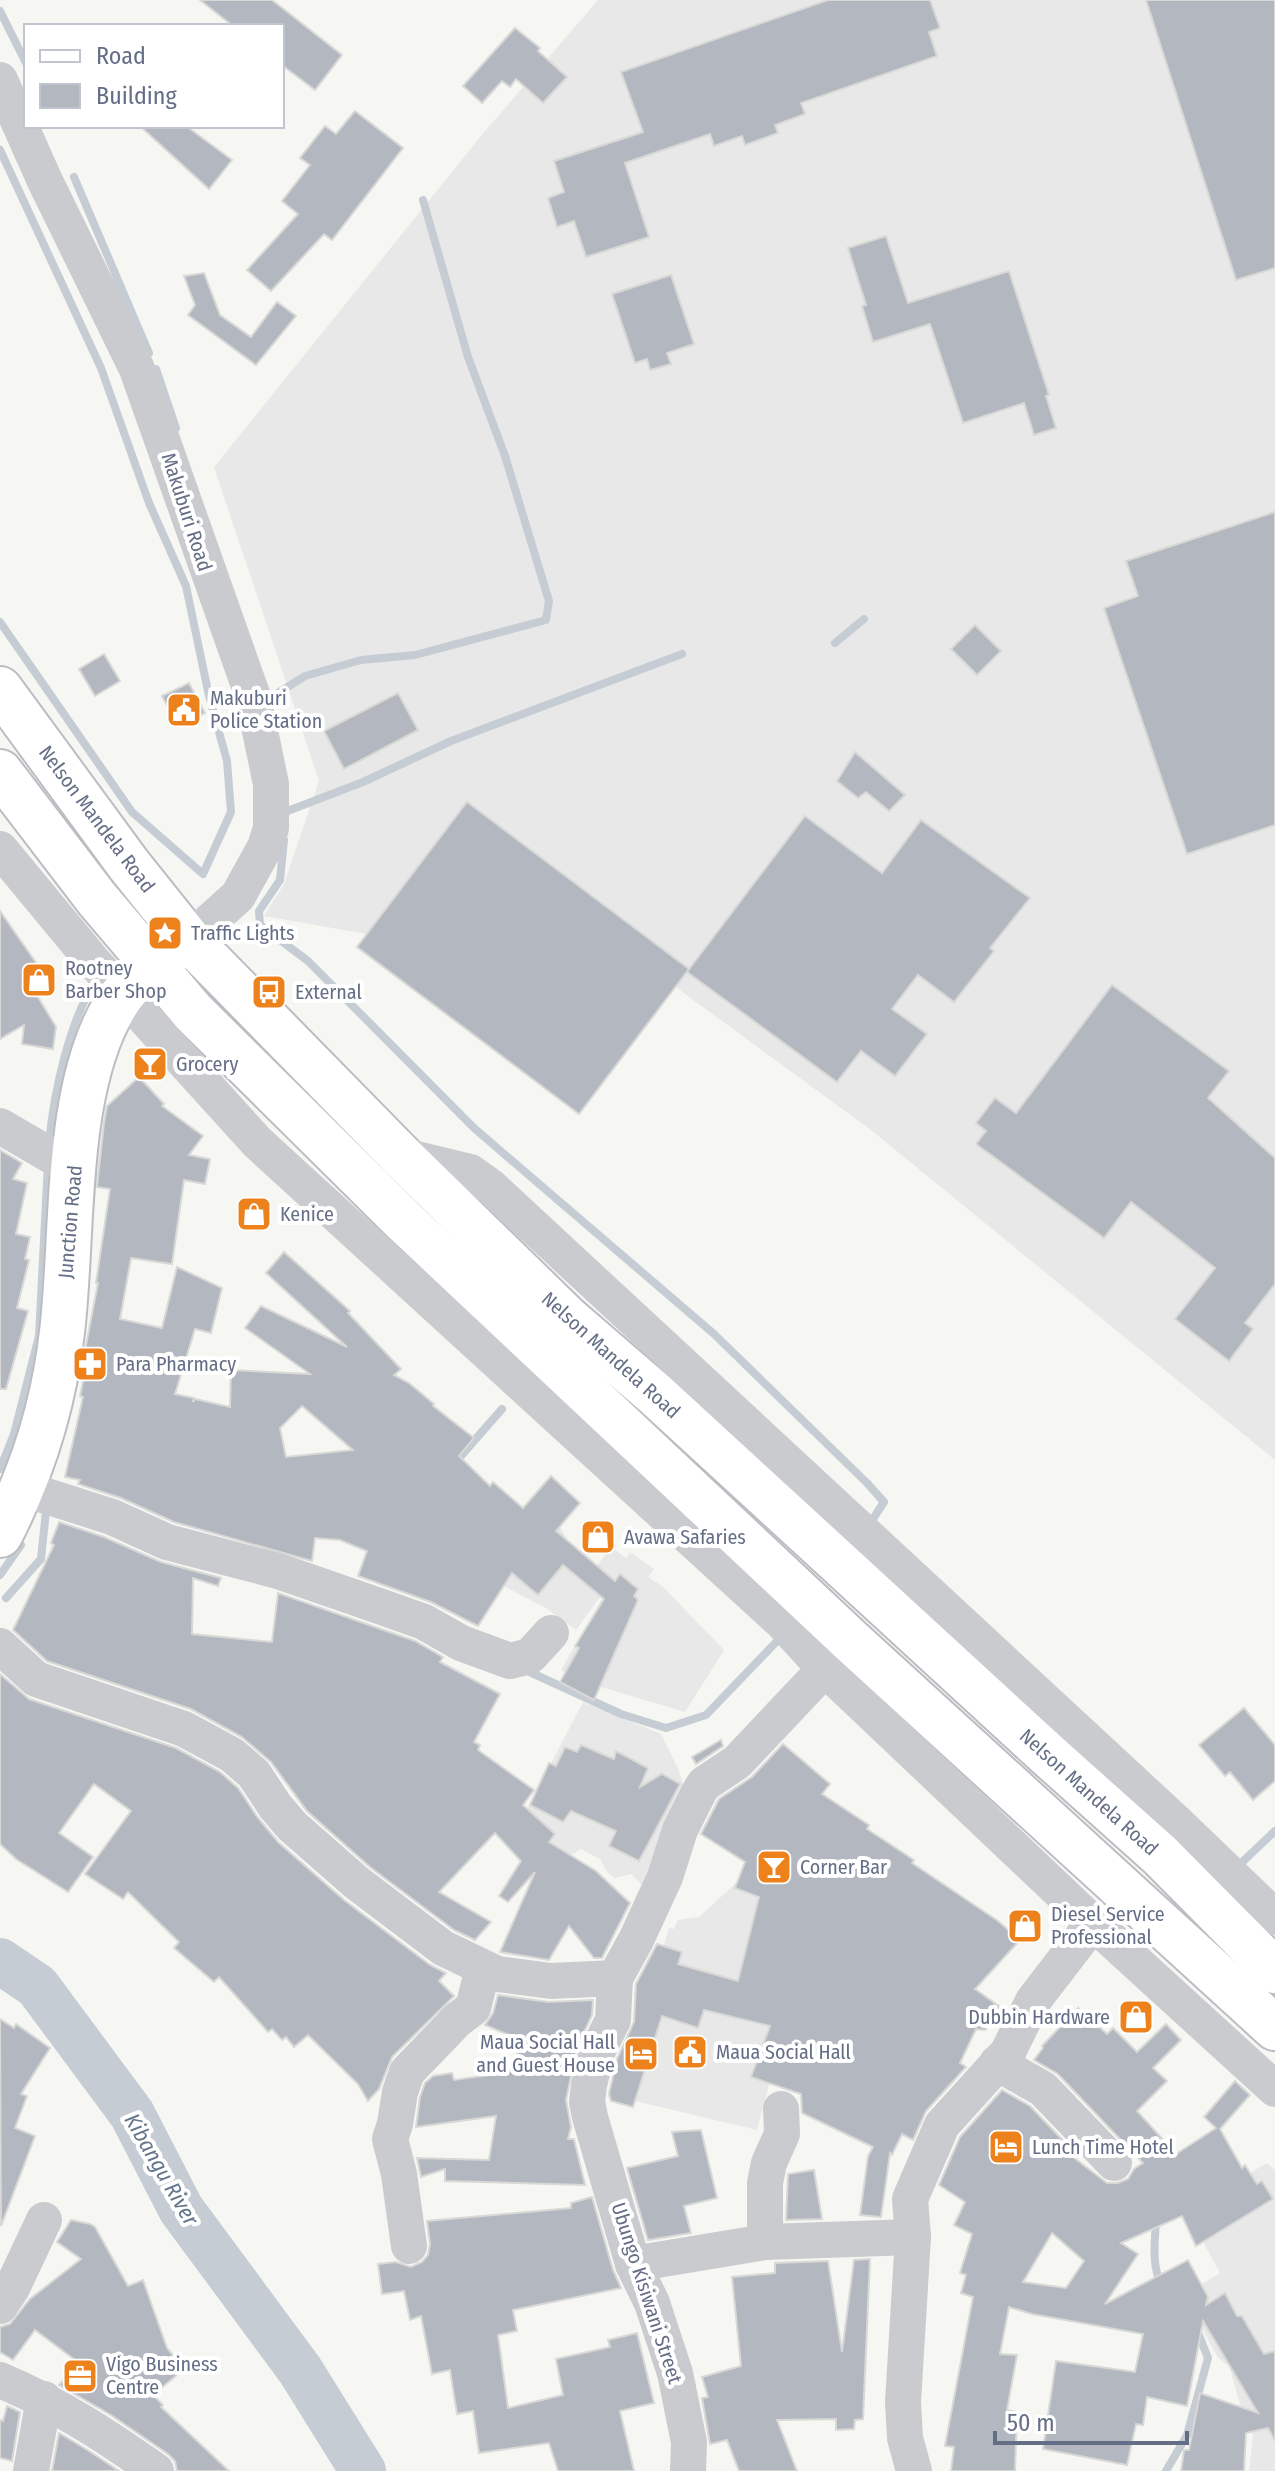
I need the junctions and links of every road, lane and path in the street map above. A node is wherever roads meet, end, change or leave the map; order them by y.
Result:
1 (0, 80) edge
2 (0, 689) edge
3 (0, 772) edge
4 (0, 849) edge
5 (171, 951) junction
6 (123, 994) junction
7 (0, 1126) edge
8 (400, 1155) junction
9 (74, 1169) junction
10 (21, 1488) junction
11 (0, 1535) edge
12 (551, 1633) dead end
13 (0, 1646) edge
14 (838, 1655) junction
15 (1275, 1917) edge
16 (1093, 1923) junction
17 (1275, 1971) edge
18 (497, 1974) junction
19 (615, 1978) junction
20 (1275, 2028) edge
21 (997, 2063) junction
22 (1275, 2089) edge
23 (781, 2109) dead end
24 (1114, 2163) dead end
25 (44, 2220) dead end
26 (913, 2237) junction
27 (765, 2242) junction
28 (409, 2246) dead end
29 (633, 2264) junction
30 (0, 2306) edge
31 (0, 2380) edge
32 (44, 2399) junction
33 (31, 2471) edge
34 (156, 2471) edge
35 (688, 2471) edge
36 (914, 2471) edge

1 - 5 street, Makuburi Road
2 - 5 main road, Nelson Mandela Road
3 - 5 main road, Nelson Mandela Road
4 - 6 street
5 - 6 main road, Junction Road
5 - 8 main road, Nelson Mandela Road
5 - 14 main road, Nelson Mandela Road
6 - 9 main road, Junction Road
6 - 14 street
7 - 9 street
8 - 15 street
8 - 17 main road, Nelson Mandela Road
9 - 10 main road, Junction Road
10 - 11 main road, Junction Road
10 - 12 street
13 - 18 street
14 - 16 street
14 - 19 street, Ubungo Kisiwani Street
14 - 20 main road, Nelson Mandela Road
16 - 21 street
16 - 22 street
18 - 19 street
18 - 28 street
19 - 29 street, Ubungo Kisiwani Street
21 - 24 street
21 - 26 street
23 - 27 street
25 - 30 street
26 - 27 street
26 - 36 street
27 - 29 street
29 - 35 street, Ubungo Kisiwani Street
31 - 32 street
32 - 33 street
32 - 34 street

